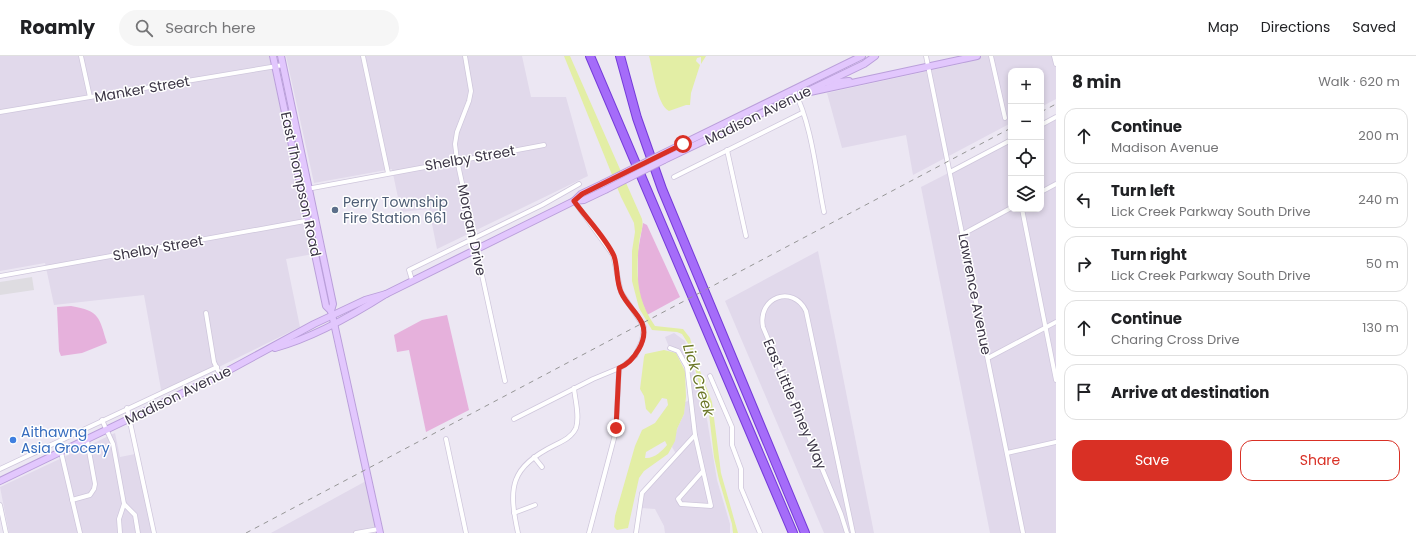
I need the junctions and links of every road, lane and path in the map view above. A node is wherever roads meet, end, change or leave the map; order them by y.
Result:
1 (81, 56) edge
2 (273, 56) edge
3 (281, 56) edge
4 (364, 56) edge
5 (465, 56) edge
6 (590, 56) edge
7 (620, 56) edge
8 (862, 56) edge
9 (875, 56) edge
10 (926, 56) edge
11 (977, 56) edge
12 (991, 56) edge
13 (1054, 56) edge
14 (1056, 64) edge
15 (283, 65) junction
16 (276, 66) junction
17 (929, 66) junction
18 (847, 72) junction
19 (855, 82) junction
20 (824, 83) junction
21 (804, 84) junction
22 (805, 92) junction
23 (795, 93) junction
24 (90, 97) junction
25 (0, 112) edge
26 (802, 112) junction
27 (1056, 117) edge
28 (1005, 118) dead end
29 (1044, 123) edge
30 (1008, 142) edge
31 (544, 145) dead end
32 (727, 150) junction
33 (457, 160) junction
34 (950, 172) junction
35 (388, 173) junction
36 (674, 177) dead end
37 (579, 184) dead end
38 (1056, 184) edge
39 (310, 189) junction
40 (302, 190) junction
41 (1044, 190) edge
42 (574, 201) junction
43 (1008, 210) edge
44 (824, 212) dead end
45 (1023, 212) edge
46 (316, 219) junction
47 (308, 220) junction
48 (963, 234) junction
49 (746, 236) dead end
50 (474, 238) junction
51 (476, 249) junction
52 (0, 276) edge
53 (412, 280) junction
54 (386, 294) junction
55 (206, 313) dead end
56 (332, 313) junction
57 (1056, 322) edge
58 (334, 323) junction
59 (1045, 327) junction
60 (670, 348) dead end
61 (269, 350) junction
62 (988, 358) junction
63 (217, 367) junction
64 (619, 368) junction
65 (220, 375) junction
66 (710, 376) dead end
67 (1056, 380) edge
68 (505, 381) dead end
69 (574, 388) junction
70 (127, 408) junction
71 (131, 419) junction
72 (514, 419) dead end
73 (102, 420) junction
74 (107, 430) junction
75 (695, 435) junction
76 (446, 439) dead end
77 (87, 440) junction
78 (1056, 442) edge
79 (61, 452) junction
80 (1007, 453) junction
81 (534, 457) junction
82 (8, 465) junction
83 (542, 467) dead end
84 (0, 469) edge
85 (702, 472) junction
86 (12, 475) junction
87 (0, 481) edge
88 (72, 500) junction
89 (124, 504) junction
90 (847, 504) junction
91 (0, 505) edge
92 (535, 505) dead end
93 (838, 508) junction
94 (514, 513) junction
95 (380, 531) edge
96 (6, 533) edge
97 (80, 533) edge
98 (120, 533) edge
99 (138, 533) edge
100 (154, 533) edge
101 (356, 533) edge
102 (466, 533) edge
103 (518, 533) edge
104 (589, 533) edge
105 (636, 533) edge
106 (760, 533) edge
107 (792, 533) edge
108 (805, 533) edge
109 (847, 533) edge
110 (853, 533) edge
111 (1023, 533) edge

1 - 24 street
2 - 16 main road, East Thompson Road
3 - 15 main road, East Thompson Road
4 - 35 street
5 - 33 street, Morgan Drive
6 - 107 highway
7 - 108 highway
8 - 21 main road, Madison Avenue
9 - 18 main road, Madison Avenue
10 - 17 street, Lawrence Avenue
11 - 17 main road
12 - 28 street
13 - 14 street
15 - 16 street, Manker Street
15 - 39 main road, East Thompson Road
16 - 24 street, Manker Street
16 - 40 main road, East Thompson Road
17 - 19 main road
17 - 34 street, Lawrence Avenue
18 - 19 main road
18 - 20 main road, Madison Avenue
19 - 20 main road
19 - 22 main road
20 - 21 main road
20 - 22 main road, Madison Avenue
21 - 23 main road, Madison Avenue
22 - 23 main road, Madison Avenue
23 - 26 street
23 - 42 main road, Madison Avenue, bridge
24 - 25 street, Manker Street
26 - 32 street
26 - 44 street
27 - 29 street
30 - 34 street
31 - 33 street, Shelby Street
32 - 36 street
32 - 49 street
33 - 35 street, Shelby Street
33 - 50 street, Morgan Drive
34 - 48 street, Lawrence Avenue
35 - 39 street, Shelby Street
37 - 50 street
38 - 41 street
39 - 40 street, Shelby Street
39 - 46 main road, East Thompson Road
40 - 47 main road, East Thompson Road
42 - 51 main road, Madison Avenue
42 - 64 street
43 - 48 street
45 - 59 street
46 - 47 street, Shelby Street
46 - 56 main road, East Thompson Road
47 - 52 street, Shelby Street
47 - 56 main road, East Thompson Road
48 - 62 street, Lawrence Avenue
50 - 51 street, Morgan Drive
50 - 53 street
51 - 53 main road, Madison Avenue
51 - 68 street, Morgan Drive
53 - 54 main road, Madison Avenue
54 - 56 main road, Madison Avenue
54 - 58 main road, Madison Avenue
55 - 63 street
56 - 58 main road, East Thompson Road
56 - 61 main road, Madison Avenue
57 - 59 street
58 - 61 main road, Madison Avenue
58 - 95 main road, East Thompson Road
59 - 62 street
59 - 67 street
60 - 75 street
61 - 65 main road, Madison Avenue
62 - 80 street, Lawrence Avenue
63 - 65 street
63 - 70 street, Madison Avenue
64 - 69 street
64 - 104 street
65 - 71 main road, Madison Avenue
66 - 106 street
69 - 72 street
69 - 81 street
70 - 71 street
70 - 73 street, Madison Avenue
71 - 74 main road, Madison Avenue
71 - 100 street
73 - 74 street
73 - 82 street, Madison Avenue
74 - 77 main road, Madison Avenue
74 - 89 street
75 - 85 street
75 - 105 street
76 - 102 street
77 - 79 main road, Madison Avenue
77 - 88 street
78 - 80 street
79 - 86 main road, Madison Avenue
79 - 88 street
80 - 111 street, Lawrence Avenue
81 - 83 street
81 - 94 street
82 - 84 street, Madison Avenue
82 - 86 street
85 - 85 street
86 - 87 main road, Madison Avenue
88 - 97 street
89 - 98 street
89 - 99 street
90 - 93 street
90 - 93 street, East Little Piney Way
90 - 110 street
91 - 96 street
92 - 94 street
93 - 109 street, East Little Piney Way
94 - 103 street
95 - 101 street

